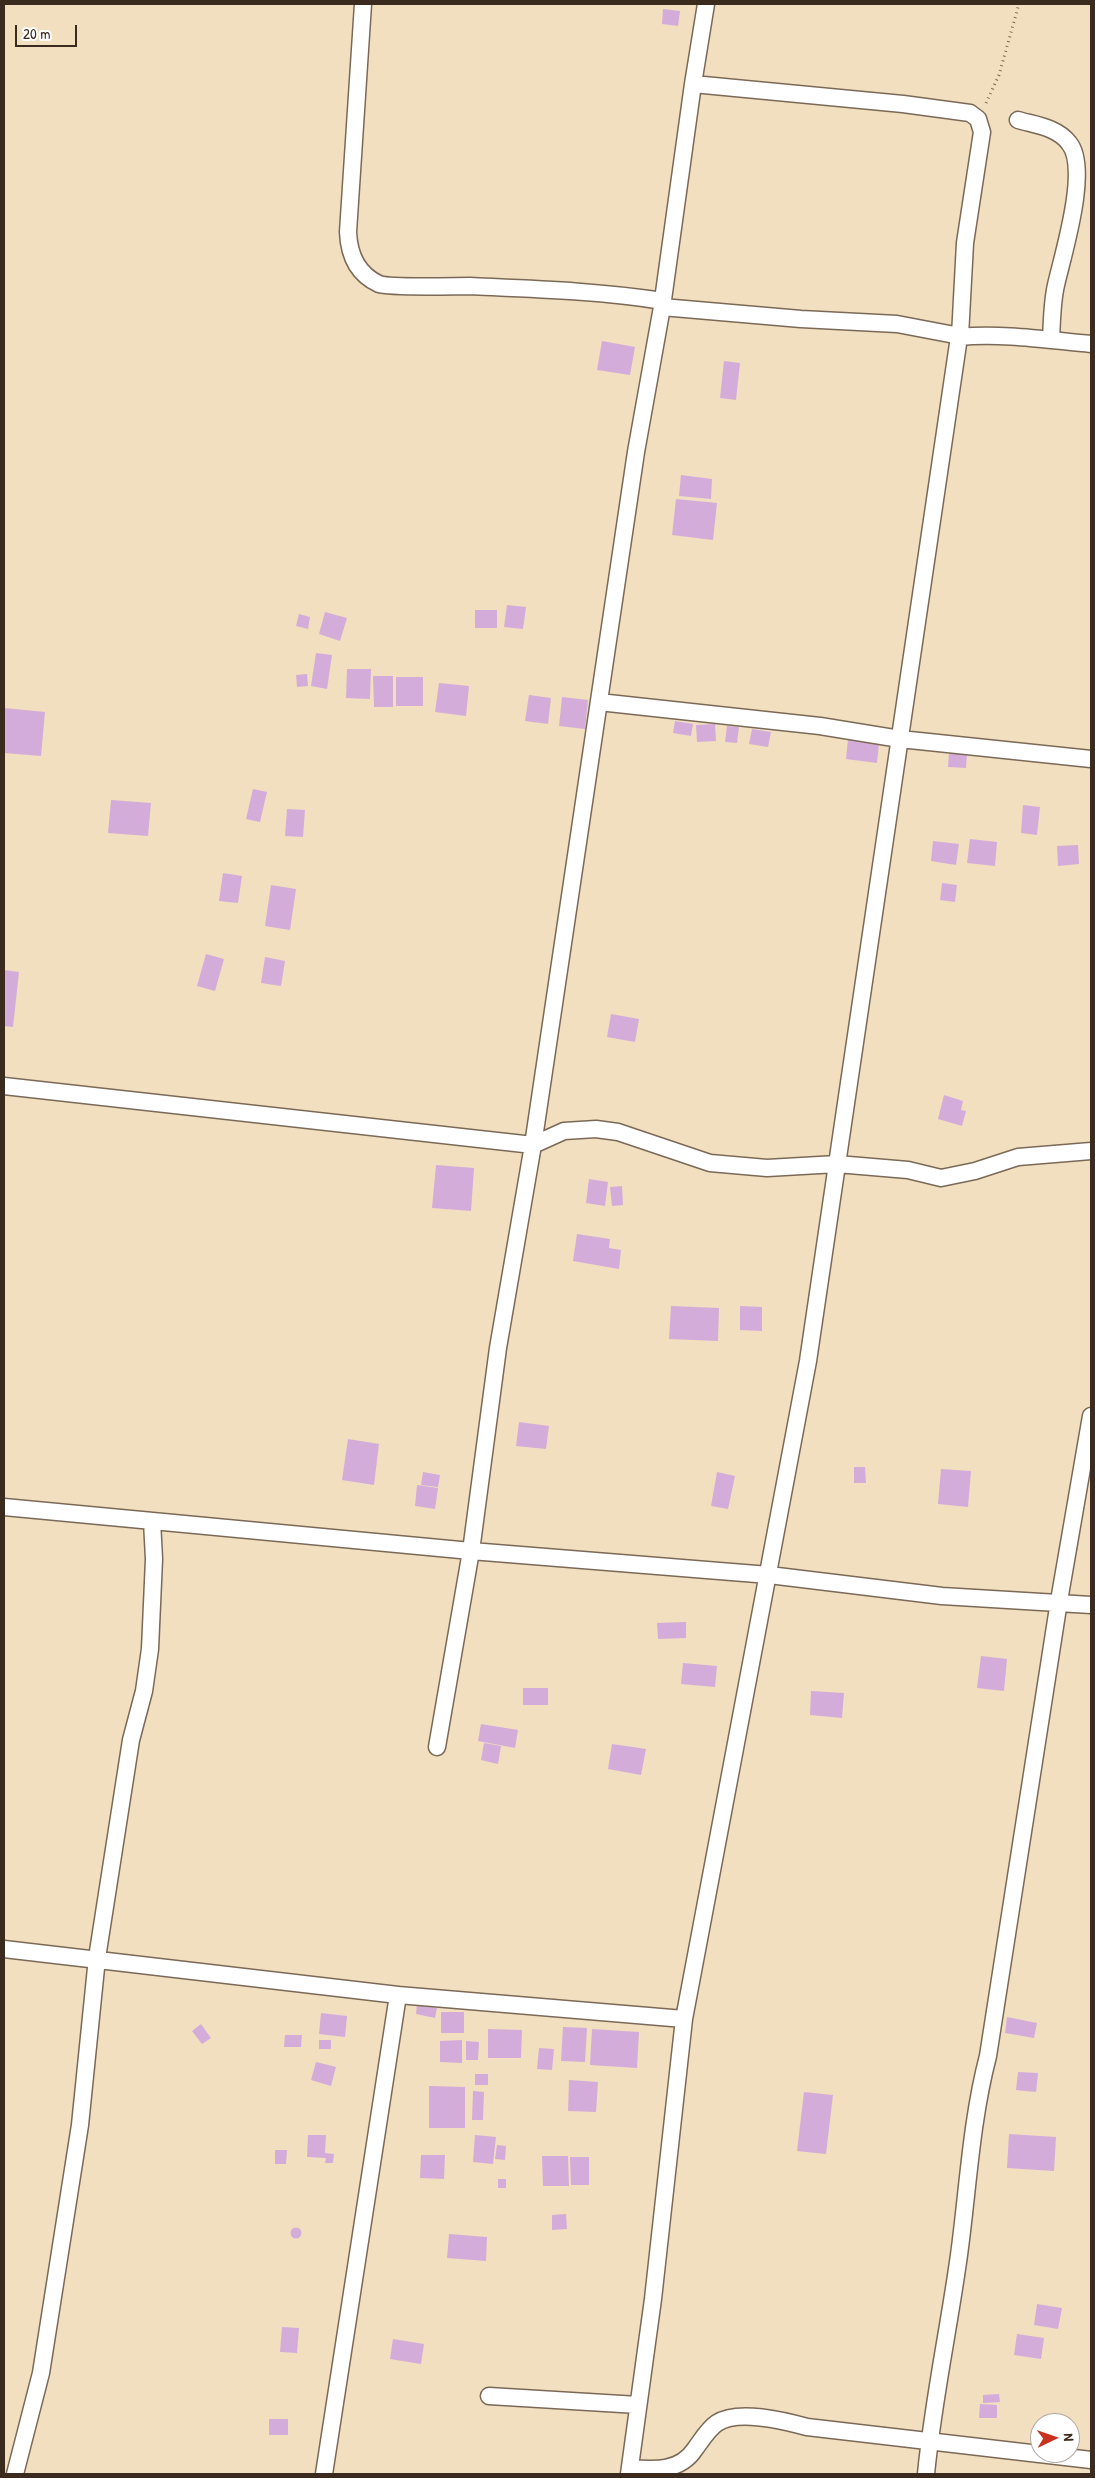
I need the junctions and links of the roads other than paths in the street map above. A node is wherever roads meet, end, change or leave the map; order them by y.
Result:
1 (363, 4) edge
2 (706, 4) edge
3 (693, 84) junction
4 (1018, 120) dead end
5 (663, 304) junction
6 (960, 336) junction
7 (1051, 339) junction
8 (1091, 344) edge
9 (599, 702) junction
10 (900, 739) junction
11 (1091, 760) edge
12 (4, 1086) edge
13 (533, 1145) junction
14 (1091, 1151) edge
15 (837, 1164) junction
16 (1091, 1416) edge
17 (4, 1507) edge
18 (152, 1521) junction
19 (471, 1551) junction
20 (769, 1575) junction
21 (1059, 1601) junction
22 (1091, 1605) edge
23 (437, 1747) dead end
24 (4, 1949) edge
25 (97, 1958) junction
26 (398, 1995) junction
27 (684, 2019) junction
28 (490, 2396) dead end
29 (638, 2404) junction
30 (930, 2440) junction
31 (1091, 2460) edge
32 (629, 2471) edge
33 (15, 2474) edge
34 (324, 2474) edge
35 (926, 2474) edge

1 - 5 street
2 - 3 street
3 - 5 street
3 - 6 street
4 - 7 street
5 - 6 street
5 - 9 street
6 - 7 street
6 - 10 street
7 - 8 street
9 - 10 street
9 - 13 street
10 - 11 street
10 - 15 street
12 - 13 street
13 - 15 street
13 - 19 street
14 - 15 street
15 - 20 street
16 - 21 street
17 - 18 street
18 - 19 street
18 - 25 street
19 - 20 street
19 - 23 street
20 - 21 street
20 - 27 street
21 - 22 street
21 - 30 street
24 - 25 street
25 - 26 street
25 - 33 street
26 - 27 street
26 - 34 street
27 - 29 street
28 - 29 street
29 - 32 street
30 - 31 street
30 - 32 street
30 - 35 street

